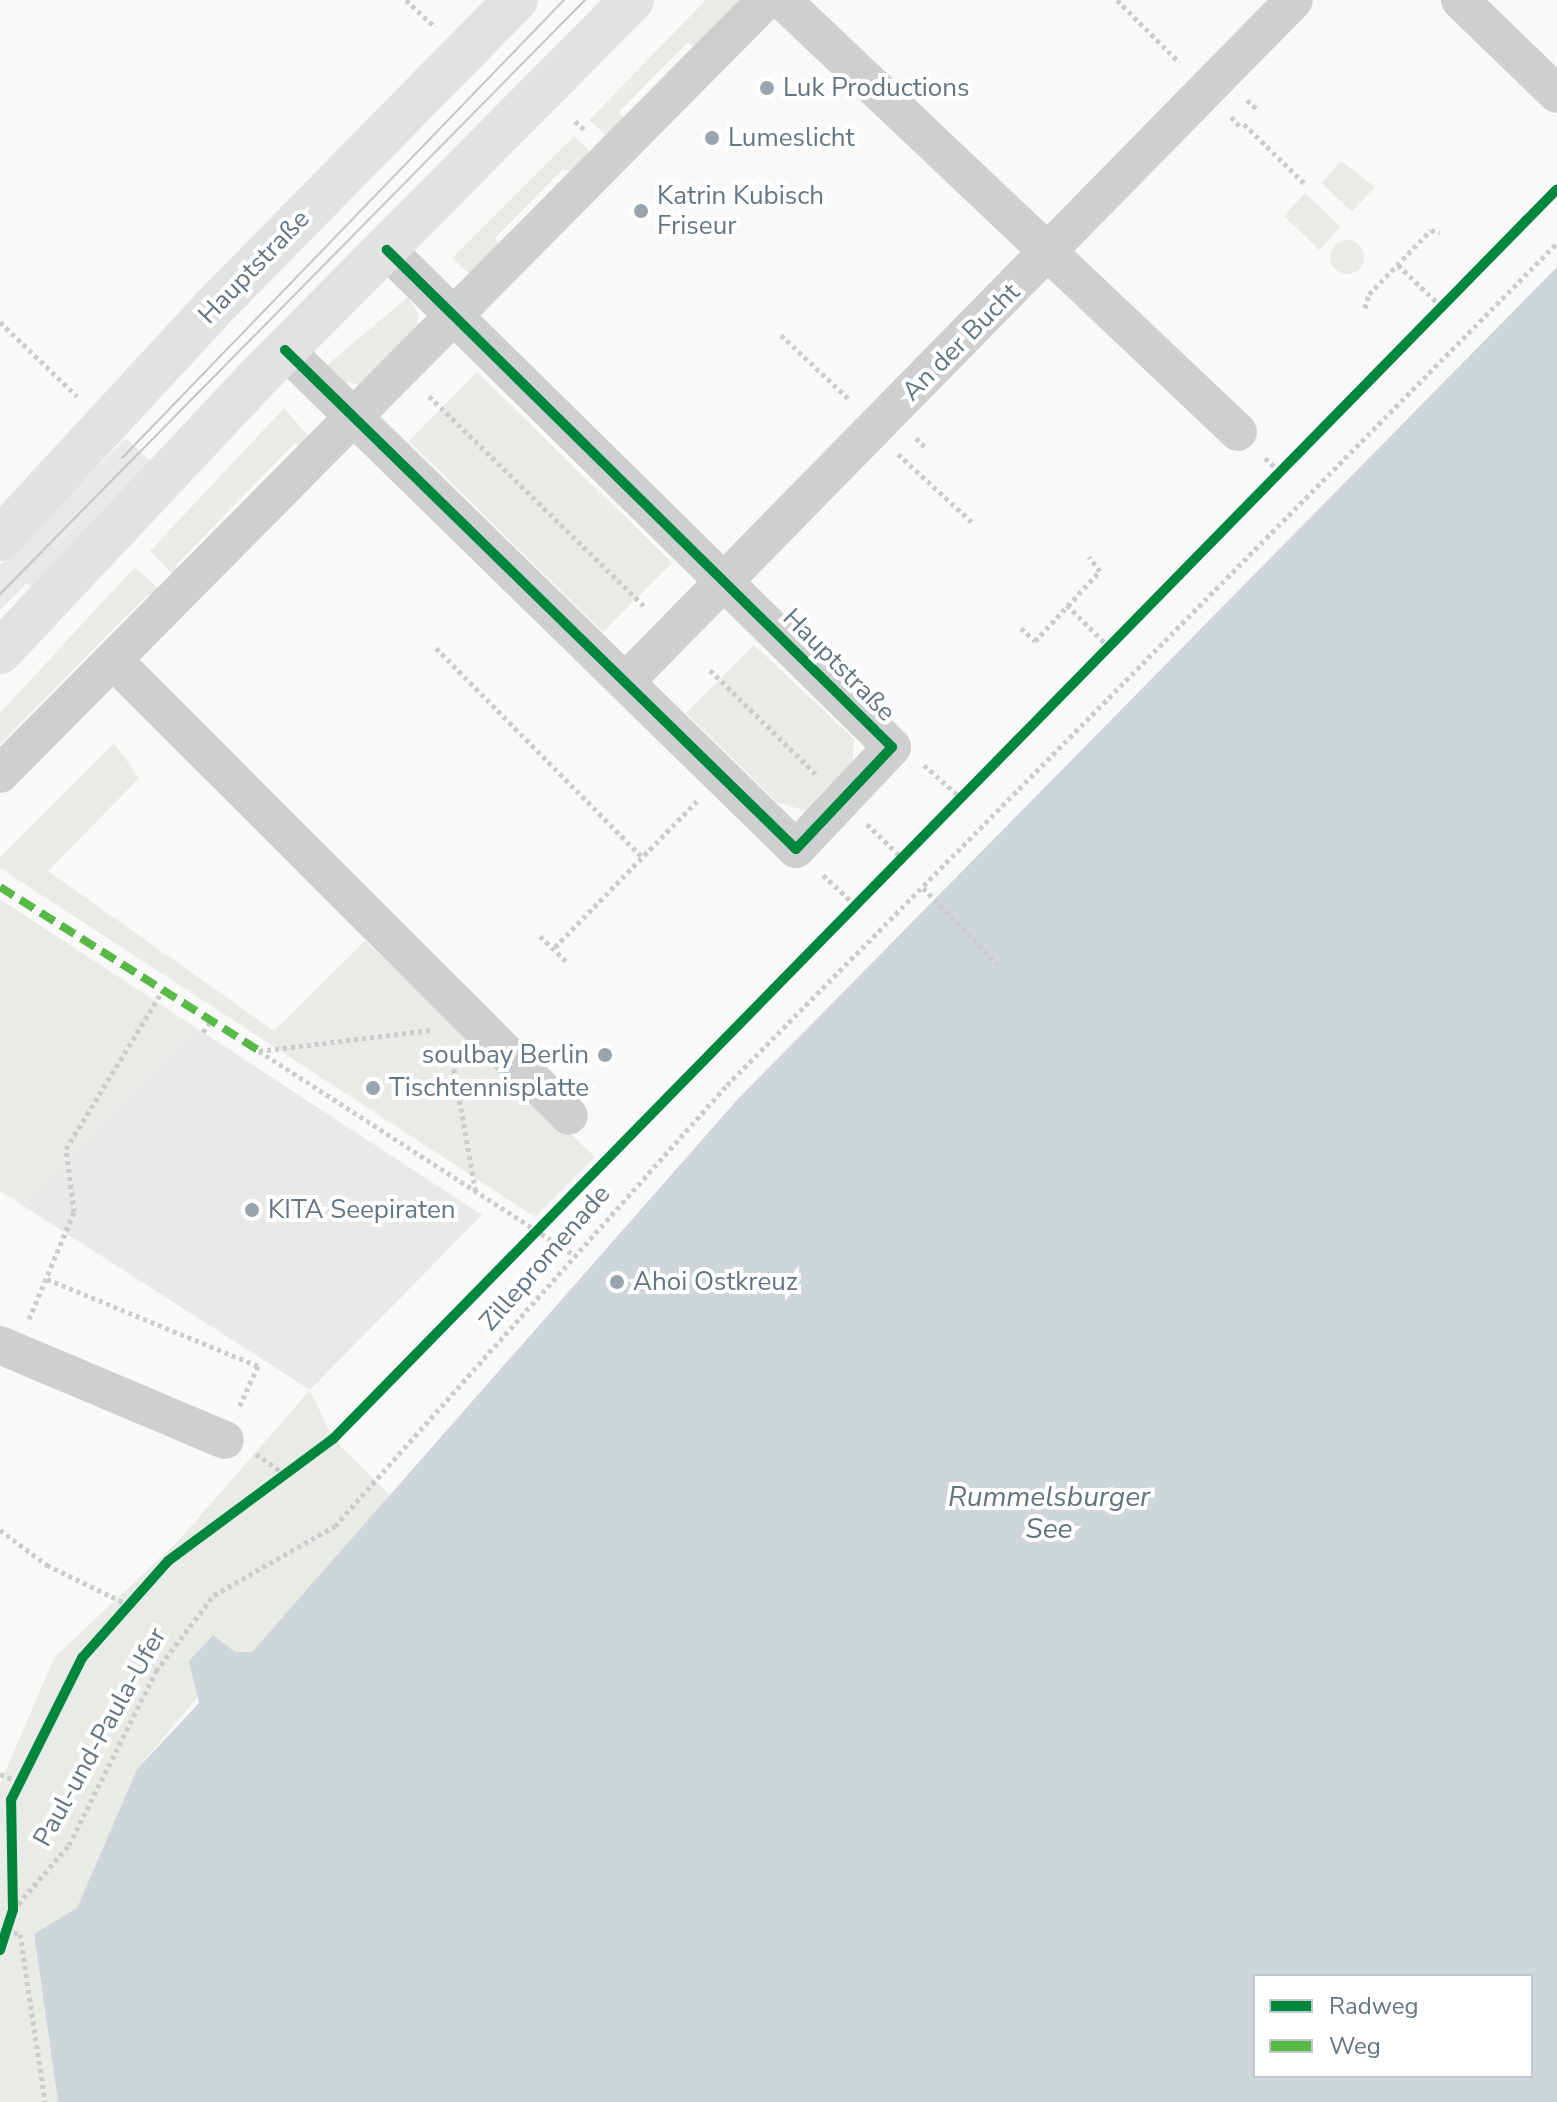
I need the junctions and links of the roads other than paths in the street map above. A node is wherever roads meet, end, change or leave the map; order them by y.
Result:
1 (516, 0) edge
2 (632, 0) edge
3 (766, 0) edge
4 (782, 0) edge
5 (1294, 0) edge
6 (1460, 0) edge
7 (1557, 94) edge
8 (387, 250) junction
9 (1045, 256) junction
10 (452, 318) junction
11 (285, 350) junction
12 (352, 418) junction
13 (1238, 432) dead end
14 (0, 539) edge
15 (723, 582) junction
16 (0, 652) edge
17 (114, 661) junction
18 (625, 682) junction
19 (0, 774) edge
20 (569, 1116) dead end
21 (8, 1348) edge
22 (225, 1440) dead end

1 - 14 main road, Hauptstraße
2 - 8 main road
3 - 10 street
4 - 9 street
5 - 9 street, An der Bucht
6 - 7 street
8 - 10 street, Hauptstraße
8 - 11 main road
9 - 13 street
9 - 15 street, An der Bucht
10 - 12 street
10 - 15 street, Hauptstraße
11 - 12 street, Hauptstraße
11 - 16 main road
12 - 17 street
12 - 18 street, Hauptstraße
15 - 18 street, An der Bucht
15 - 18 street, Hauptstraße
17 - 19 street
17 - 20 street
21 - 22 street

